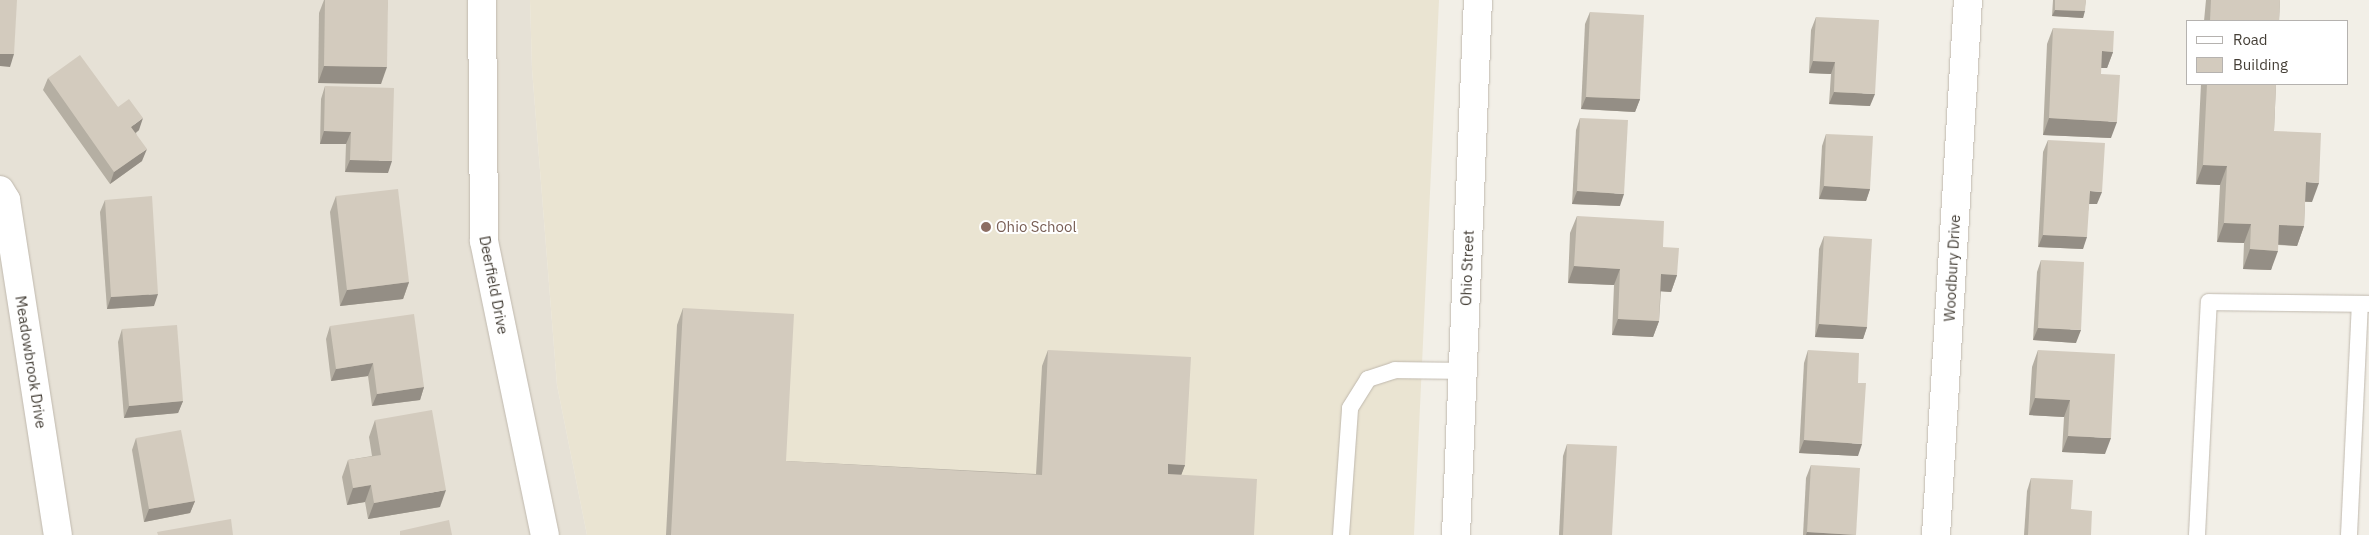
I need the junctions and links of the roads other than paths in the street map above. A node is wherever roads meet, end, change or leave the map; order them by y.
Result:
1 (482, 0) edge
2 (1478, 0) edge
3 (1968, 0) edge
4 (0, 190) edge
5 (2364, 304) edge
6 (1463, 371) junction
7 (58, 535) edge
8 (545, 535) edge
9 (1341, 535) edge
10 (1456, 535) edge
11 (1936, 535) edge
12 (2197, 535) edge
13 (2349, 535) edge

1 - 8 street, Deerfield Drive
2 - 6 street, Ohio Street
3 - 11 street, Woodbury Drive
4 - 7 street, Meadowbrook Drive
5 - 12 lane
5 - 13 lane
6 - 9 lane
6 - 10 street, Ohio Street

